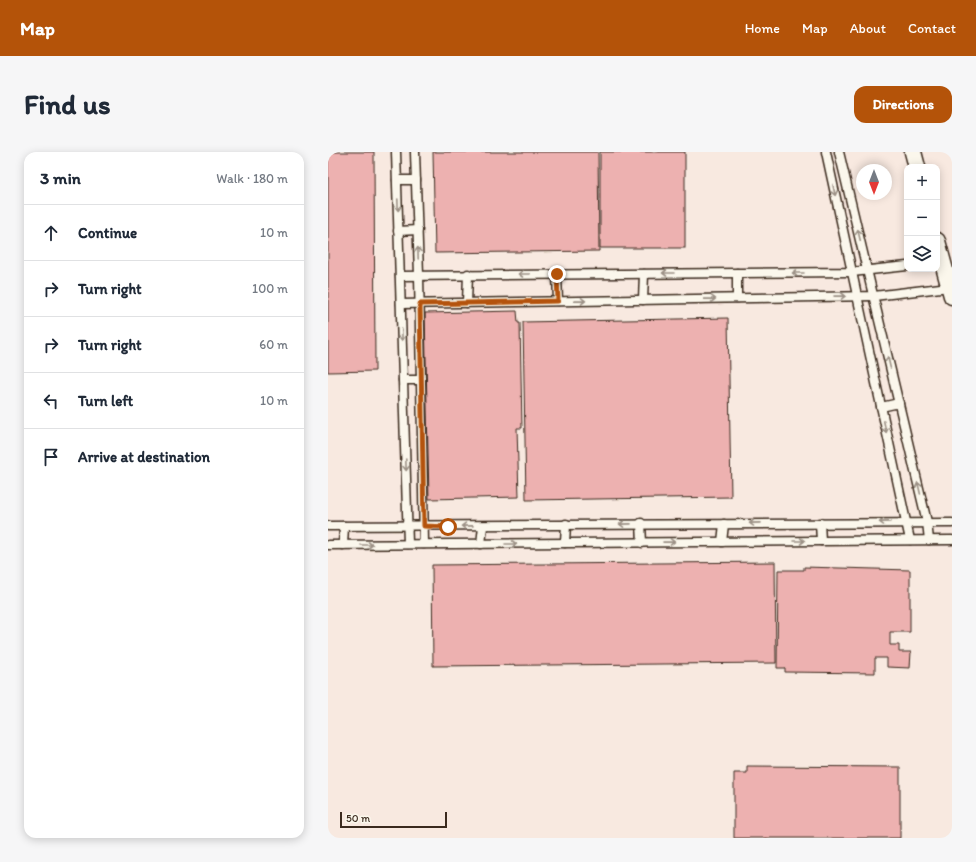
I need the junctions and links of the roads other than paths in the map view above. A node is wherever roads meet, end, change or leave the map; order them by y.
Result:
1 (396, 152) edge
2 (415, 152) edge
3 (826, 152) edge
4 (839, 152) edge
5 (913, 152) edge
6 (916, 164) edge
7 (397, 180) junction
8 (416, 180) junction
9 (398, 230) junction
10 (418, 230) junction
11 (940, 262) edge
12 (904, 266) edge
13 (852, 272) junction
14 (868, 272) junction
15 (737, 273) junction
16 (468, 274) junction
17 (557, 274) junction
18 (644, 274) junction
19 (419, 275) junction
20 (400, 276) junction
21 (951, 291) edge
22 (857, 296) junction
23 (874, 296) junction
24 (737, 298) junction
25 (643, 300) junction
26 (558, 301) junction
27 (467, 303) junction
28 (401, 304) junction
29 (420, 304) junction
30 (403, 380) junction
31 (421, 380) junction
32 (899, 403) junction
33 (881, 407) junction
34 (906, 522) junction
35 (927, 522) junction
36 (641, 523) junction
37 (820, 523) junction
38 (952, 523) edge
39 (566, 524) junction
40 (724, 524) junction
41 (328, 526) edge
42 (344, 526) junction
43 (408, 526) junction
44 (424, 526) junction
45 (483, 526) junction
46 (910, 540) junction
47 (929, 540) junction
48 (952, 540) edge
49 (821, 541) junction
50 (642, 542) junction
51 (722, 542) junction
52 (565, 543) junction
53 (408, 544) junction
54 (424, 544) junction
55 (481, 544) junction
56 (328, 545) edge
57 (343, 545) junction

1 - 7 lane
2 - 8 lane
3 -> 13 lane
14 -> 4 lane
5 - 6 street
7 - 8 lane
7 -> 9 lane
8 - 10 lane
9 - 10 lane
9 - 20 lane
19 -> 10 lane
11 - 21 street
12 - 14 lane
13 - 14 lane
13 -> 15 lane
13 - 22 lane
14 - 23 lane
15 -> 18 lane
15 - 24 lane
17 -> 16 lane
16 - 19 lane
16 - 27 lane
17 - 18 lane
17 - 26 lane
18 - 25 lane
19 - 20 lane
19 - 29 lane
20 - 28 lane
21 - 23 lane
22 - 23 lane
24 -> 22 lane
22 - 33 lane
32 -> 23 lane
25 -> 24 lane
26 -> 25 lane
26 - 27 lane
27 - 29 lane
28 - 29 lane
28 -> 30 lane
29 - 31 lane
30 - 31 lane
30 -> 43 lane
31 - 44 lane
32 - 33 lane
35 -> 32 lane
33 -> 34 lane
34 - 35 lane
34 -> 37 lane
34 - 46 lane
35 - 38 lane
35 - 47 lane
36 -> 39 lane
36 - 40 lane
36 - 50 lane
37 -> 40 lane
37 - 49 lane
39 - 45 lane
39 - 52 lane
40 - 51 lane
41 - 42 lane
42 - 43 lane
42 - 57 lane
43 - 44 lane
43 - 53 lane
45 -> 44 lane
44 - 54 lane
45 - 55 lane
46 - 47 lane
46 - 49 lane
47 - 48 lane
51 -> 49 lane
50 -> 51 lane
50 - 52 lane
55 -> 52 lane
53 - 54 lane
57 -> 53 lane
54 - 55 lane
56 - 57 lane

